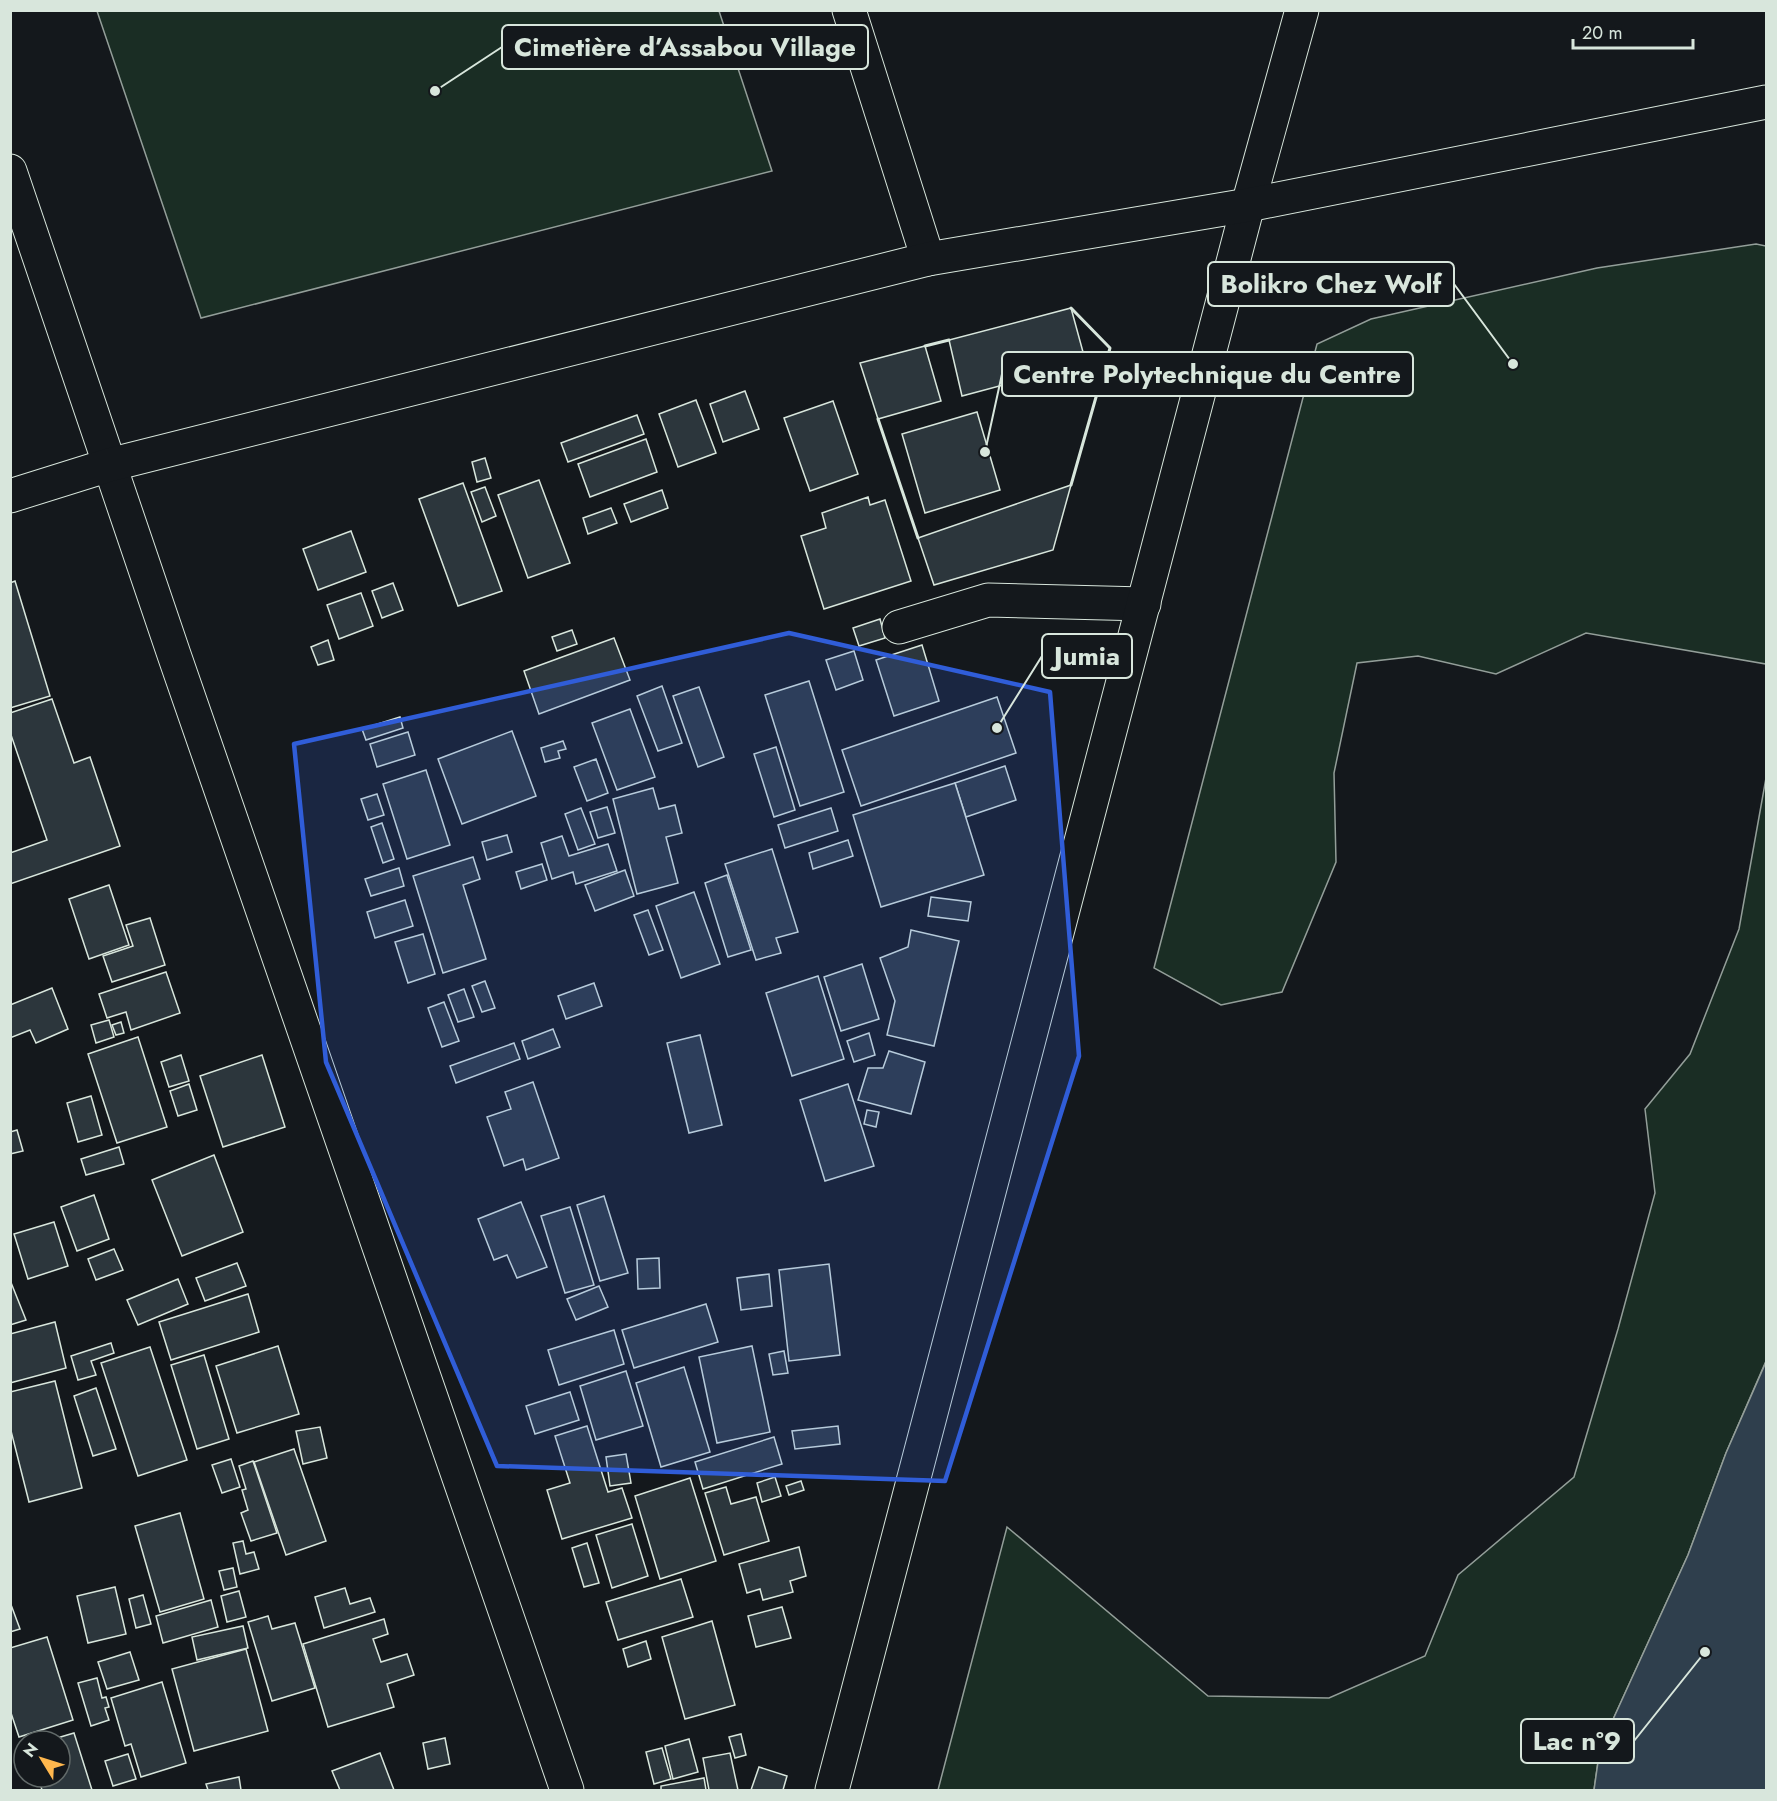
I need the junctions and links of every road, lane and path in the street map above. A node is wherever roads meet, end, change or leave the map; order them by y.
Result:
1 (849, 10) edge
2 (1302, 10) edge
3 (1767, 102) edge
4 (10, 171) edge
5 (1248, 205) junction
6 (928, 259) junction
7 (109, 465) junction
8 (10, 496) edge
9 (1144, 604) junction
10 (898, 627) dead end
11 (567, 1791) edge
12 (832, 1791) edge

1 - 6 street
2 - 5 street
3 - 5 street
4 - 7 street
5 - 6 street
5 - 9 street
6 - 7 street
7 - 8 street
7 - 11 street
9 - 10 street
9 - 12 street

